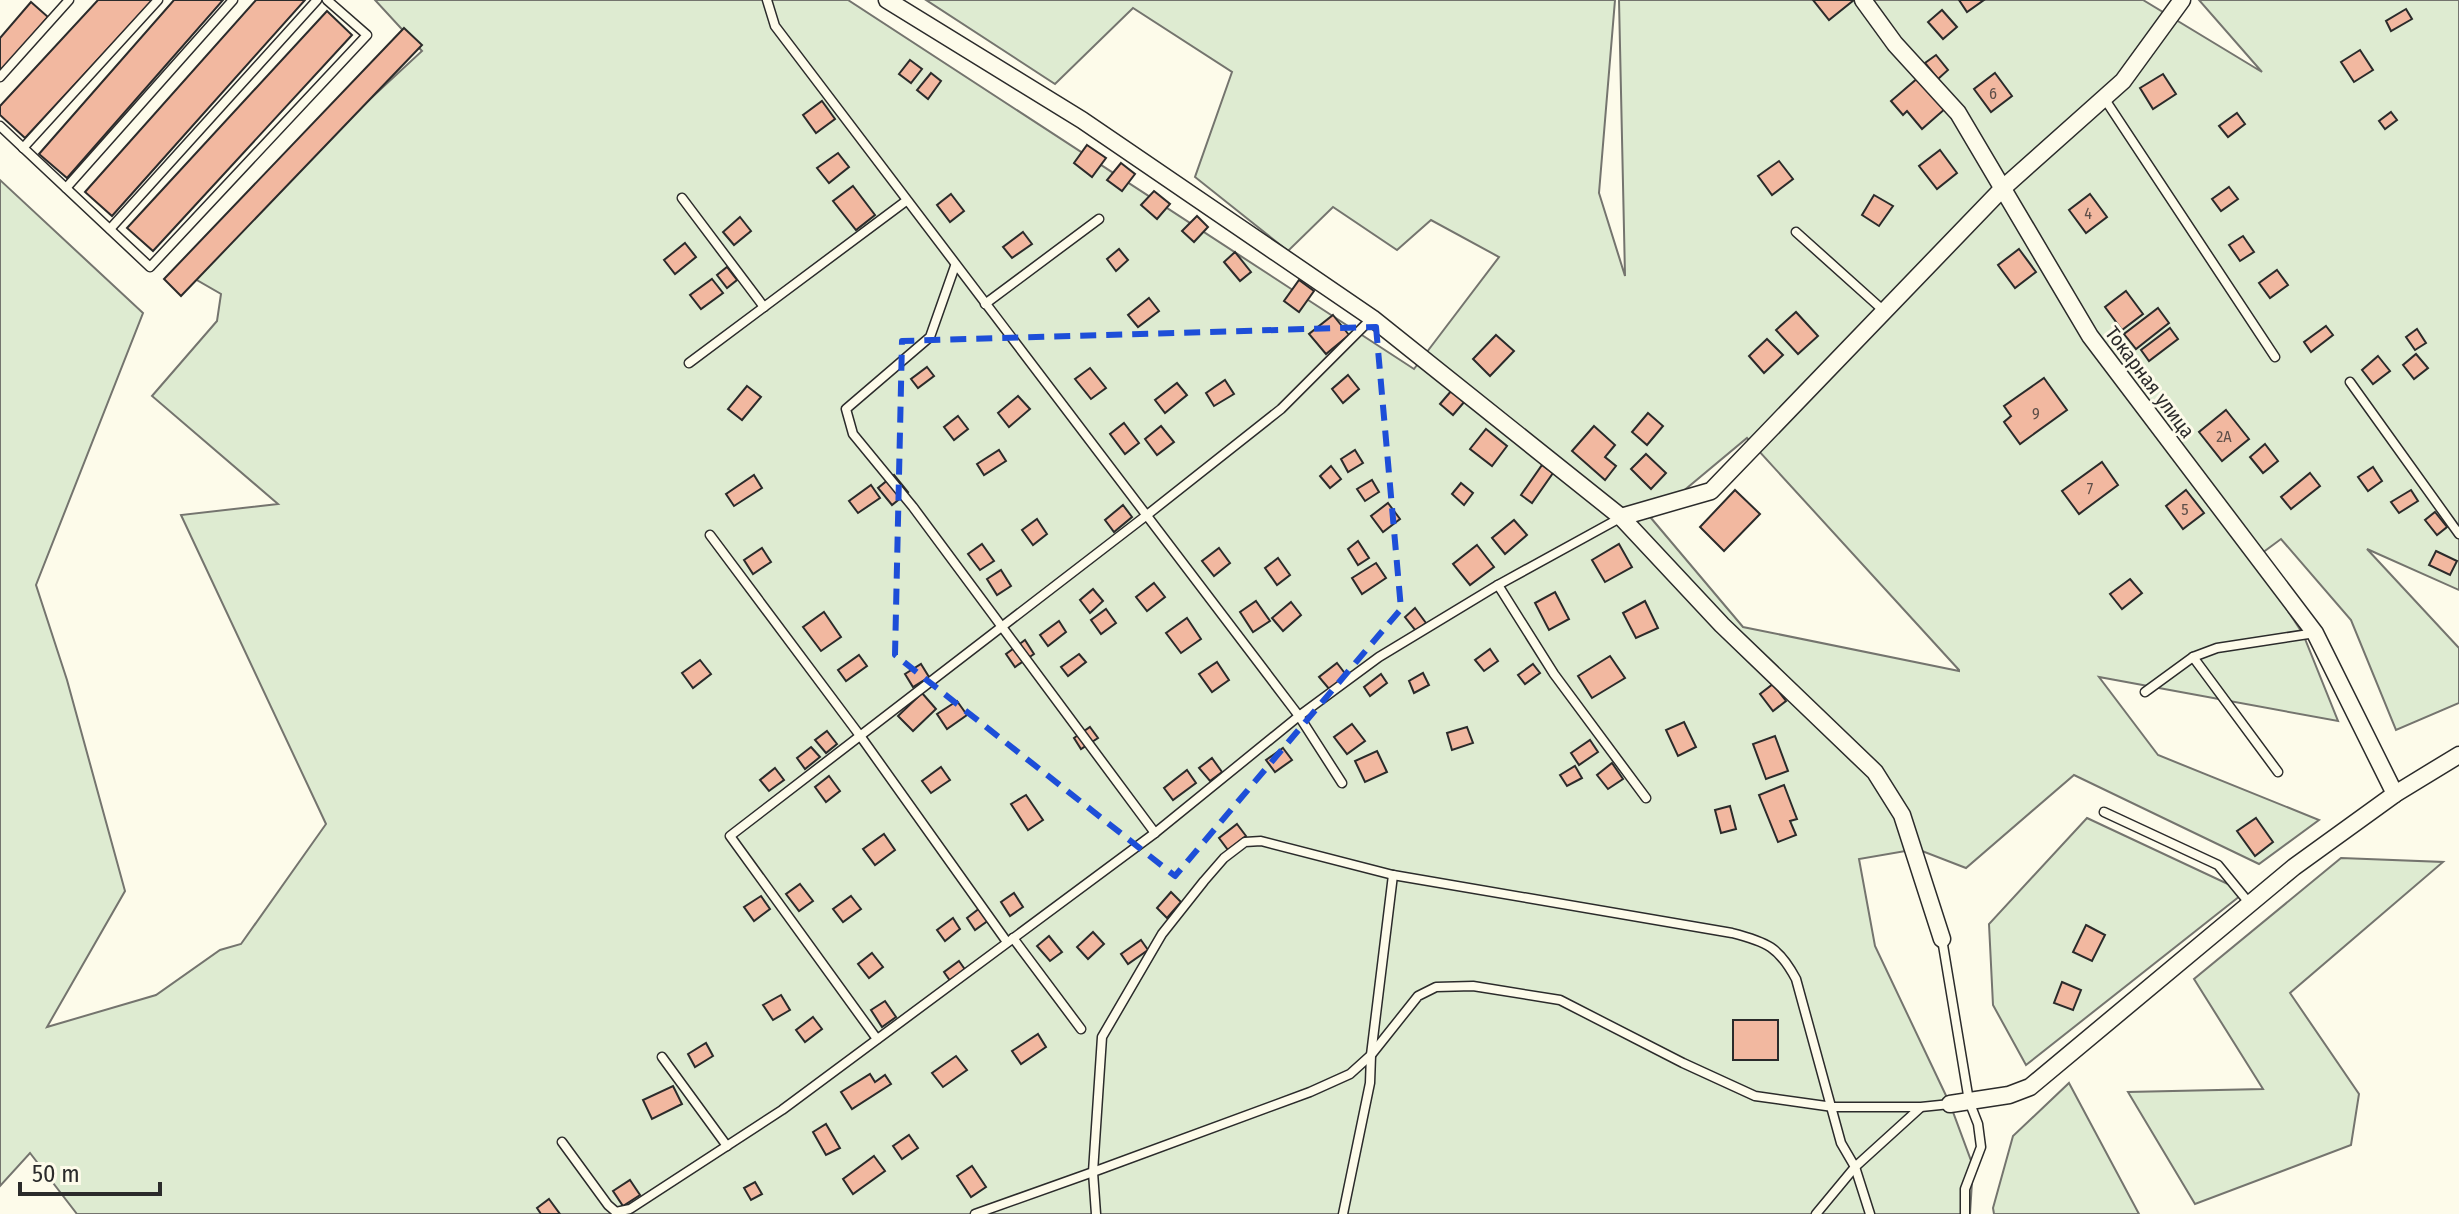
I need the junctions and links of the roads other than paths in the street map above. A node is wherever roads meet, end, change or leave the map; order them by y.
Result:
1 (69, 0) edge
2 (158, 0) edge
3 (233, 0) edge
4 (317, 0) edge
5 (327, 0) edge
6 (767, 0) edge
7 (887, 0) edge
8 (1863, 0) edge
9 (2182, 0) edge
10 (0, 77) edge
11 (2104, 98) junction
12 (0, 126) edge
13 (23, 148) junction
14 (66, 188) junction
15 (2003, 188) junction
16 (682, 198) dead end
17 (906, 201) junction
18 (1099, 219) dead end
19 (110, 229) junction
20 (1796, 232) dead end
21 (955, 266) junction
22 (985, 304) junction
23 (764, 307) junction
24 (1884, 311) junction
25 (1372, 318) junction
26 (2275, 357) dead end
27 (689, 363) dead end
28 (2350, 382) dead end
29 (1147, 515) junction
30 (1621, 517) junction
31 (2459, 534) edge
32 (710, 535) dead end
33 (1498, 585) junction
34 (1003, 627) junction
35 (2315, 633) junction
36 (2193, 657) junction
37 (2145, 692) dead end
38 (1299, 716) junction
39 (861, 737) junction
40 (2459, 755) edge
41 (2278, 772) dead end
42 (1342, 783) dead end
43 (2395, 794) junction
44 (1646, 798) dead end
45 (2104, 812) dead end
46 (1155, 833) junction
47 (1393, 875) junction
48 (2250, 904) junction
49 (1942, 939) joint
50 (1010, 940) junction
51 (1081, 1029) dead end
52 (877, 1039) junction
53 (1371, 1055) junction
54 (662, 1057) dead end
55 (1969, 1101) junction
56 (1950, 1104) joint
57 (1833, 1107) junction
58 (1921, 1107) junction
59 (562, 1142) dead end
60 (727, 1146) junction
61 (1855, 1167) junction
62 (1093, 1172) junction
63 (975, 1214) edge
64 (1096, 1214) edge
65 (1343, 1214) edge
66 (1816, 1214) edge
67 (1870, 1214) edge
68 (1965, 1214) edge

1 - 10 lane
2 - 13 lane
3 - 14 lane
4 - 19 lane
5 - 19 lane
6 - 17 lane
7 - 25 street
8 - 15 street, Токарная улица
9 - 11 street
11 - 15 street
11 - 26 lane
12 - 13 lane
13 - 14 lane
14 - 19 lane
15 - 24 street
15 - 35 street, Токарная улица
16 - 23 lane
17 - 21 lane
17 - 23 lane
18 - 22 lane
20 - 24 lane
21 - 22 lane
21 - 34 lane
22 - 29 lane
23 - 27 lane
24 - 30 street
25 - 29 lane
25 - 30 street
28 - 31 lane
29 - 34 lane
29 - 38 lane
30 - 33 lane
30 - 49 street
32 - 39 lane
33 - 38 lane
33 - 44 lane
34 - 39 lane
34 - 46 lane
35 - 36 lane
35 - 43 street, Токарная улица
36 - 37 lane
36 - 41 lane
38 - 42 lane
38 - 46 lane
39 - 50 lane
39 - 52 lane
40 - 43 street
43 - 48 street
45 - 48 lane
46 - 50 lane
47 - 53 lane
47 - 57 lane
47 - 62 lane
48 - 55 street
49 - 55 lane
50 - 51 lane
50 - 52 lane
52 - 60 lane
53 - 57 lane
53 - 62 lane
53 - 65 lane
54 - 60 lane
55 - 56 street
55 - 68 lane
56 - 58 lane
57 - 58 lane
57 - 61 lane
58 - 61 lane
59 - 60 lane
61 - 66 lane
61 - 67 lane
62 - 63 lane
62 - 64 lane

